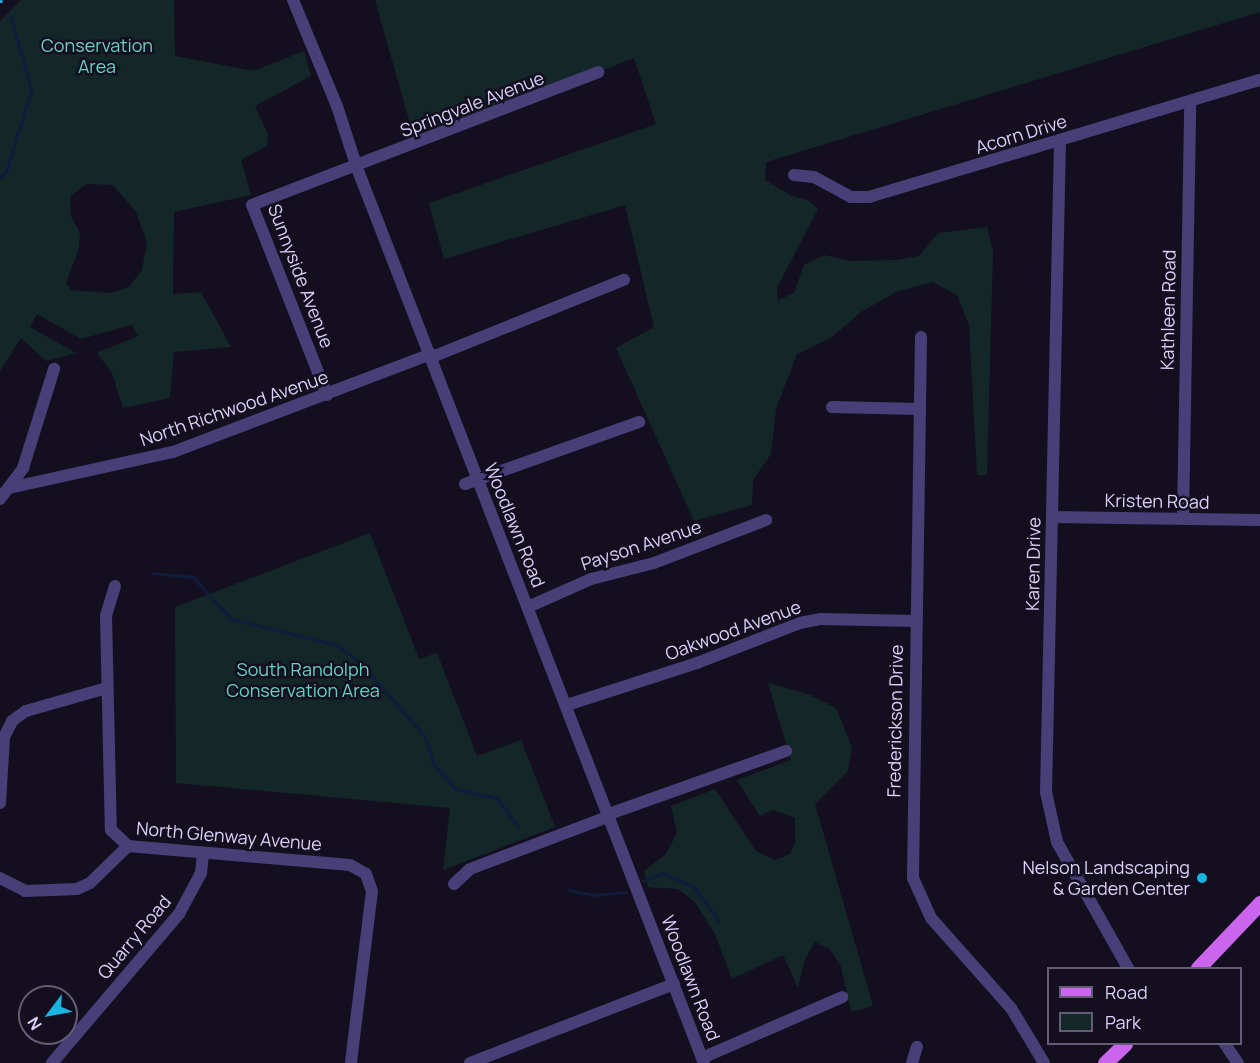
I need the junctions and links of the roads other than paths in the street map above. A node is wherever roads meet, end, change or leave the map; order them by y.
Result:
1 (293, 0) edge
2 (598, 72) dead end
3 (1260, 80) edge
4 (1190, 101) junction
5 (1059, 141) junction
6 (357, 168) junction
7 (794, 175) dead end
8 (624, 280) dead end
9 (921, 337) dead end
10 (431, 356) junction
11 (54, 369) dead end
12 (327, 395) junction
13 (832, 406) dead end
14 (919, 409) junction
15 (639, 422) dead end
16 (471, 482) junction
17 (9, 488) junction
18 (0, 499) edge
19 (1052, 517) junction
20 (1183, 519) junction
21 (766, 520) dead end
22 (1260, 520) edge
23 (115, 586) dead end
24 (528, 607) junction
25 (916, 621) junction
26 (107, 688) junction
27 (567, 705) junction
28 (786, 751) dead end
29 (0, 803) edge
30 (610, 815) junction
31 (128, 846) junction
32 (203, 853) junction
33 (0, 878) edge
34 (454, 884) dead end
35 (1260, 903) edge
36 (1127, 967) edge
37 (1200, 967) edge
38 (674, 984) junction
39 (842, 997) dead end
40 (1124, 1045) edge
41 (1226, 1045) edge
42 (916, 1047) dead end
43 (703, 1060) edge
44 (52, 1063) edge
45 (351, 1063) edge
46 (470, 1063) edge
47 (912, 1063) edge
48 (1044, 1063) edge
49 (1105, 1063) edge
50 (1238, 1063) edge

1 - 6 street, Woodlawn Road
2 - 6 street, Springvale Avenue
3 - 4 street, Acorn Drive
4 - 5 street, Acorn Drive
4 - 20 street, Kathleen Road
5 - 7 street, Acorn Drive
5 - 19 street, Karen Drive
6 - 10 street, Woodlawn Road
6 - 12 street, Sunnyside Avenue
8 - 10 street, North Richwood Avenue
9 - 14 street, Frederickson Drive
10 - 12 street, North Richwood Avenue
10 - 16 street, Woodlawn Road
11 - 17 street
12 - 17 street, North Richwood Avenue
13 - 14 street
14 - 25 street, Frederickson Drive
15 - 16 street
16 - 24 street, Woodlawn Road
17 - 18 street
19 - 20 street, Kristen Road
19 - 36 street, Karen Drive
20 - 22 street, Kristen Road
21 - 24 street, Payson Avenue
23 - 26 street, North Glenway Avenue
24 - 27 street, Woodlawn Road
25 - 27 street, Oakwood Avenue
25 - 48 street, Frederickson Drive
26 - 29 street
26 - 31 street, North Glenway Avenue
27 - 30 street, Woodlawn Road
28 - 30 street
30 - 34 street
30 - 38 street, Woodlawn Road
31 - 32 street, North Glenway Avenue
31 - 33 street
32 - 44 street, Quarry Road
32 - 45 street, North Glenway Avenue
35 - 37 main road
38 - 43 street, Woodlawn Road
38 - 46 street
39 - 43 street
40 - 49 main road
41 - 50 street
42 - 47 street

